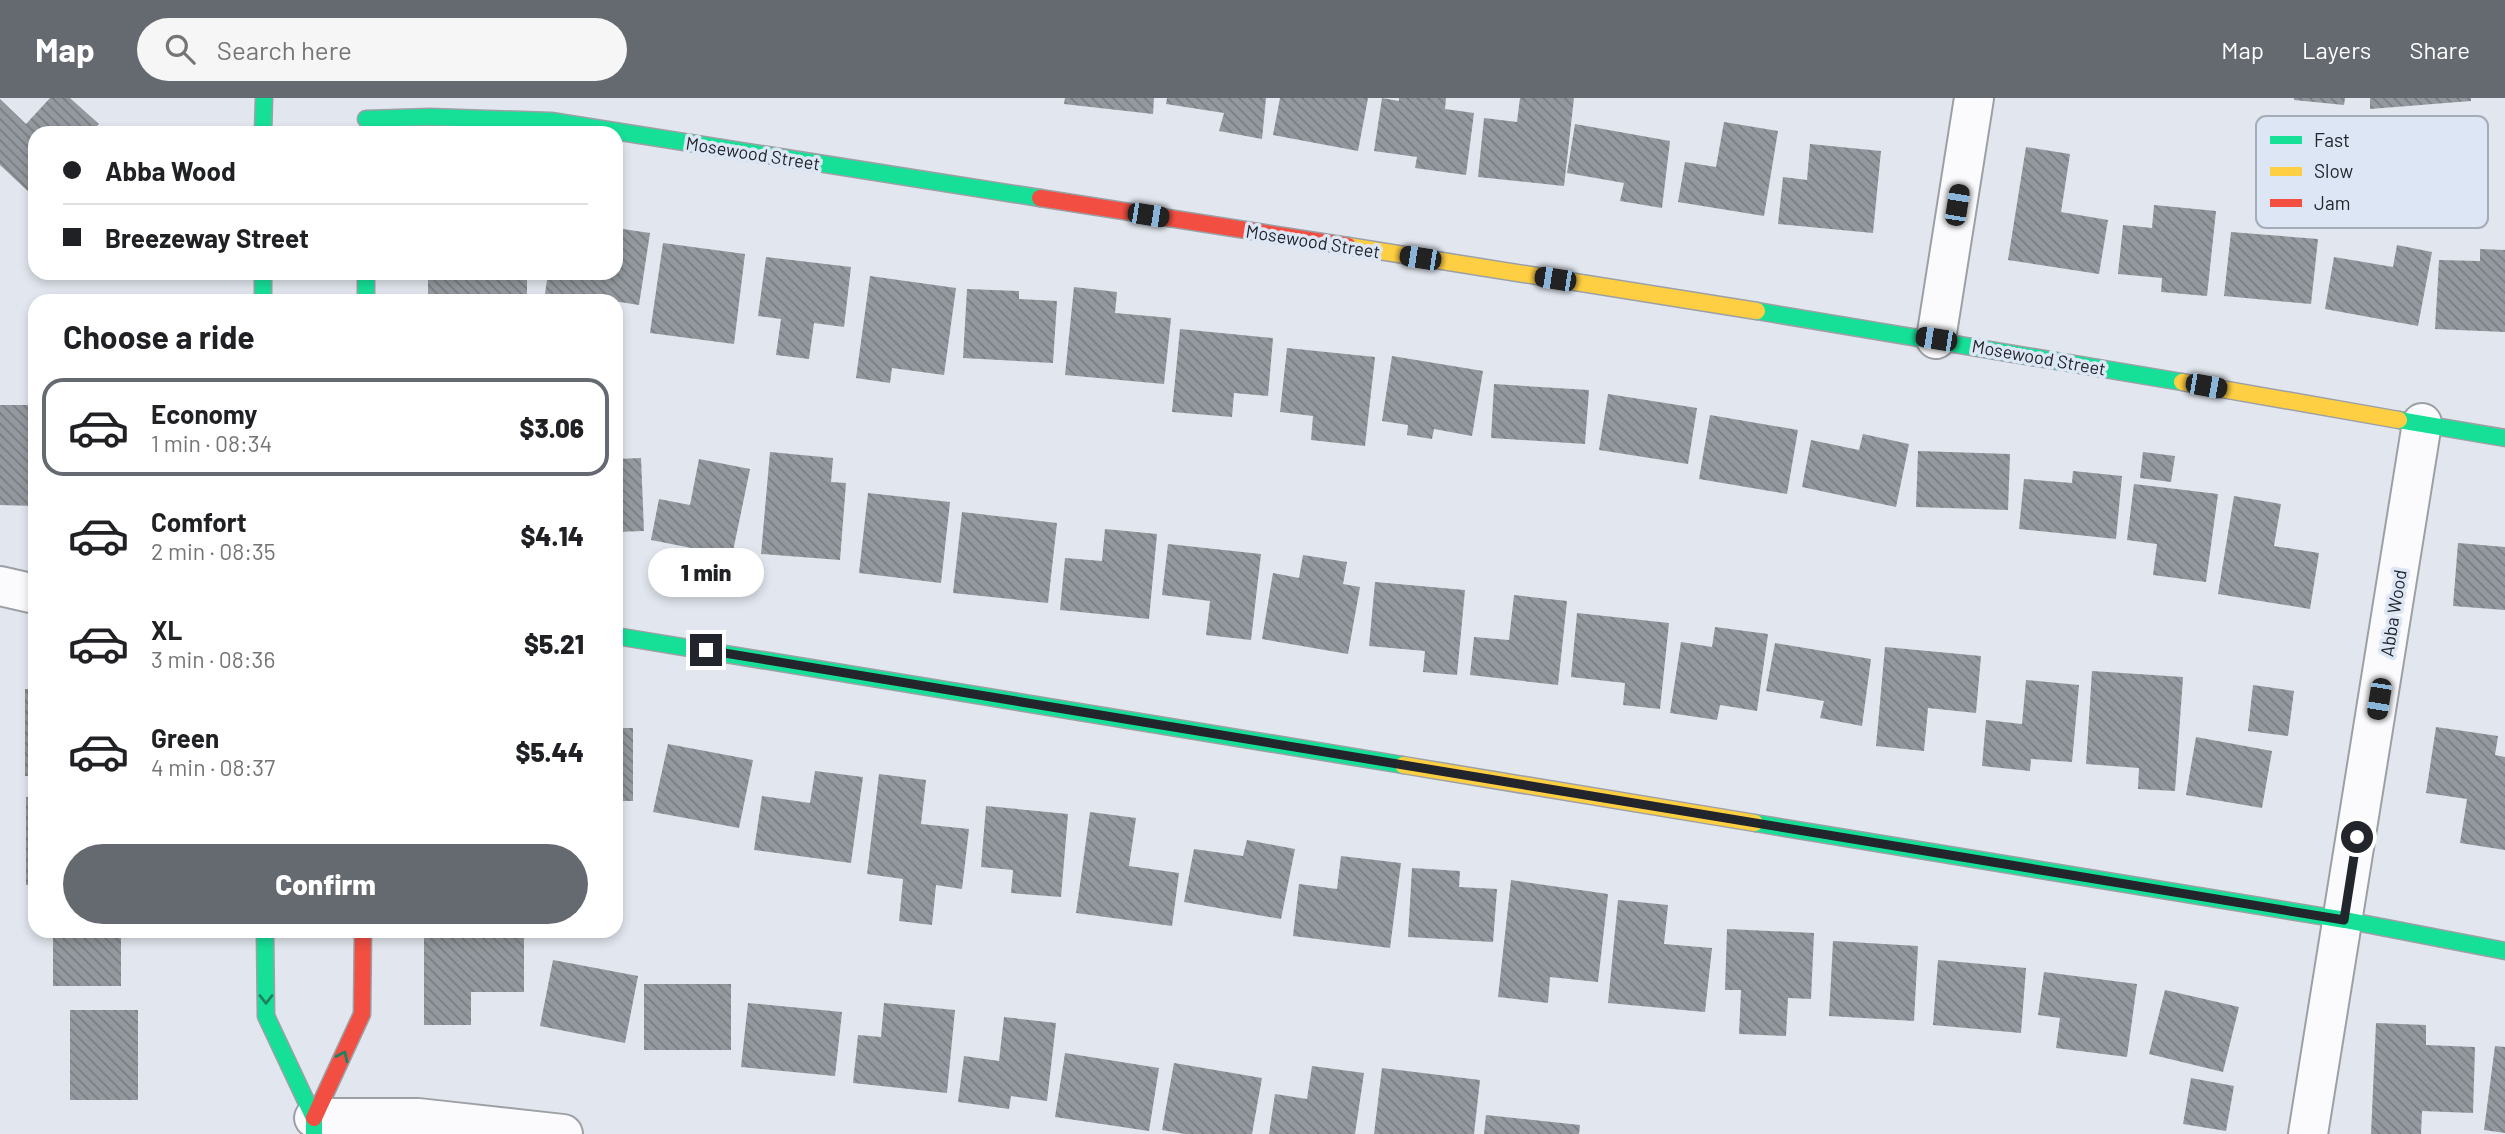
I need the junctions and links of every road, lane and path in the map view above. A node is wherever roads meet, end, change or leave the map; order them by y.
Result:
1 (264, 98) edge
2 (366, 98) edge
3 (1974, 98) edge
4 (264, 126) edge
5 (366, 126) edge
6 (583, 126) edge
7 (623, 132) edge
8 (1936, 339) junction
9 (2422, 423) junction
10 (2505, 438) edge
11 (0, 586) edge
12 (28, 592) edge
13 (623, 637) edge
14 (2344, 920) junction
15 (265, 938) edge
16 (363, 938) edge
17 (2505, 951) edge
18 (314, 1126) edge
19 (563, 1134) edge
20 (2308, 1134) edge

1 - 4 street
2 - 5 street
3 - 8 street
5 - 6 street, Mosewood Street
7 - 8 street, Mosewood Street
8 - 9 street, Mosewood Street
9 - 10 street, Mosewood Street
9 - 14 street, Abba Wood
11 - 12 street
13 - 14 street
14 - 17 street
14 - 20 street, Abba Wood
15 -> 18 street
18 -> 16 street
18 - 19 street

